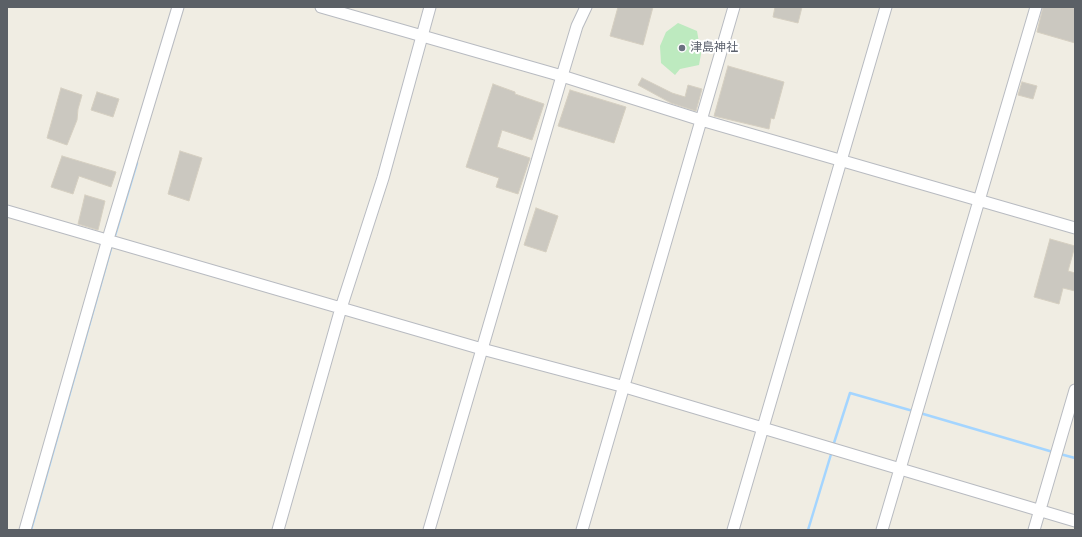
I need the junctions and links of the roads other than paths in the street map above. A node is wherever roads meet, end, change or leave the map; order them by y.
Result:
1 (178, 7) edge
2 (321, 7) edge
3 (430, 7) edge
4 (586, 7) edge
5 (734, 7) edge
6 (886, 7) edge
7 (1036, 7) edge
8 (421, 36) junction
9 (562, 76) junction
10 (701, 120) junction
11 (841, 160) junction
12 (980, 200) junction
13 (7, 211) edge
14 (1075, 228) edge
15 (108, 239) junction
16 (341, 308) junction
17 (482, 349) junction
18 (625, 387) junction
19 (1075, 390) edge
20 (763, 428) junction
21 (900, 470) junction
22 (1040, 510) junction
23 (1075, 521) edge
24 (25, 530) edge
25 (278, 530) edge
26 (429, 530) edge
27 (582, 530) edge
28 (733, 530) edge
29 (882, 530) edge
30 (1034, 530) edge

1 - 15 street
2 - 8 street
3 - 8 street
4 - 9 street
5 - 10 street
6 - 11 street
7 - 12 street
8 - 9 street
8 - 16 street
9 - 10 street
9 - 17 street
10 - 11 street
10 - 18 street
11 - 12 street
11 - 20 street
12 - 14 street
12 - 21 street
13 - 15 street
15 - 16 street
15 - 24 street
16 - 17 street
16 - 25 street
17 - 18 street
17 - 26 street
18 - 20 street
18 - 27 street
19 - 22 street
20 - 21 street
20 - 28 street
21 - 22 street
21 - 29 street
22 - 23 street
22 - 30 street

